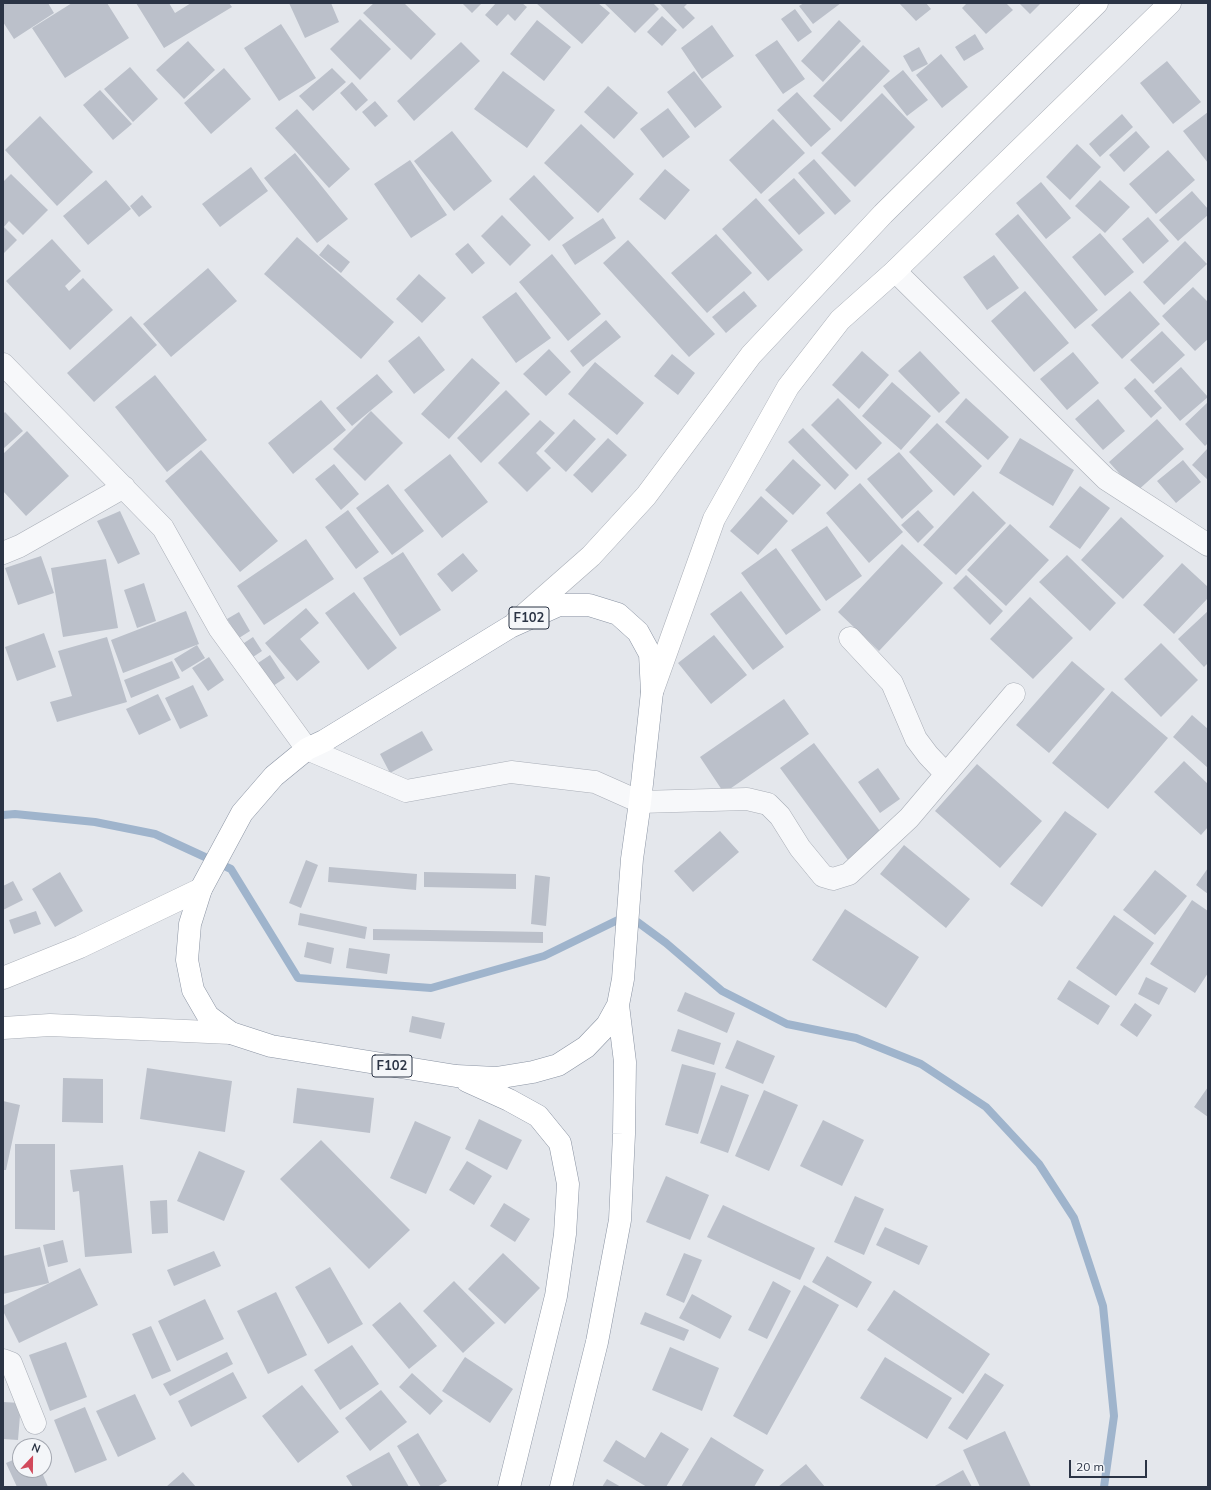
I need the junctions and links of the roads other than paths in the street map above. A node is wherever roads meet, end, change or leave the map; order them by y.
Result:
1 (1097, 3) edge
2 (1170, 3) edge
3 (895, 271) junction
4 (3, 364) edge
5 (124, 487) junction
6 (1208, 545) edge
7 (3, 553) edge
8 (510, 627) junction
9 (850, 638) dead end
10 (652, 692) junction
11 (1014, 694) dead end
12 (307, 749) junction
13 (946, 774) junction
14 (640, 802) junction
15 (201, 889) junction
16 (3, 978) edge
17 (618, 1005) junction
18 (3, 1028) edge
19 (231, 1033) junction
20 (456, 1076) junction
21 (3, 1360) edge
22 (35, 1423) dead end
23 (509, 1487) edge
24 (561, 1487) edge

1 - 8 main road, F102
2 - 3 main road, F102
3 - 6 street
3 - 10 main road, F102
4 - 5 street
5 - 7 street
5 - 12 street
8 - 10 main road, F102
8 - 12 main road, F102
9 - 13 street
10 - 14 main road, F102
11 - 13 street
12 - 14 street
12 - 15 main road, F102
13 - 14 street
14 - 17 main road, F102
15 - 16 main road
15 - 19 main road, F102
17 - 20 main road, F102
17 - 24 main road, F102
18 - 19 main road
19 - 20 main road, F102
20 - 23 main road, F102
21 - 22 street

